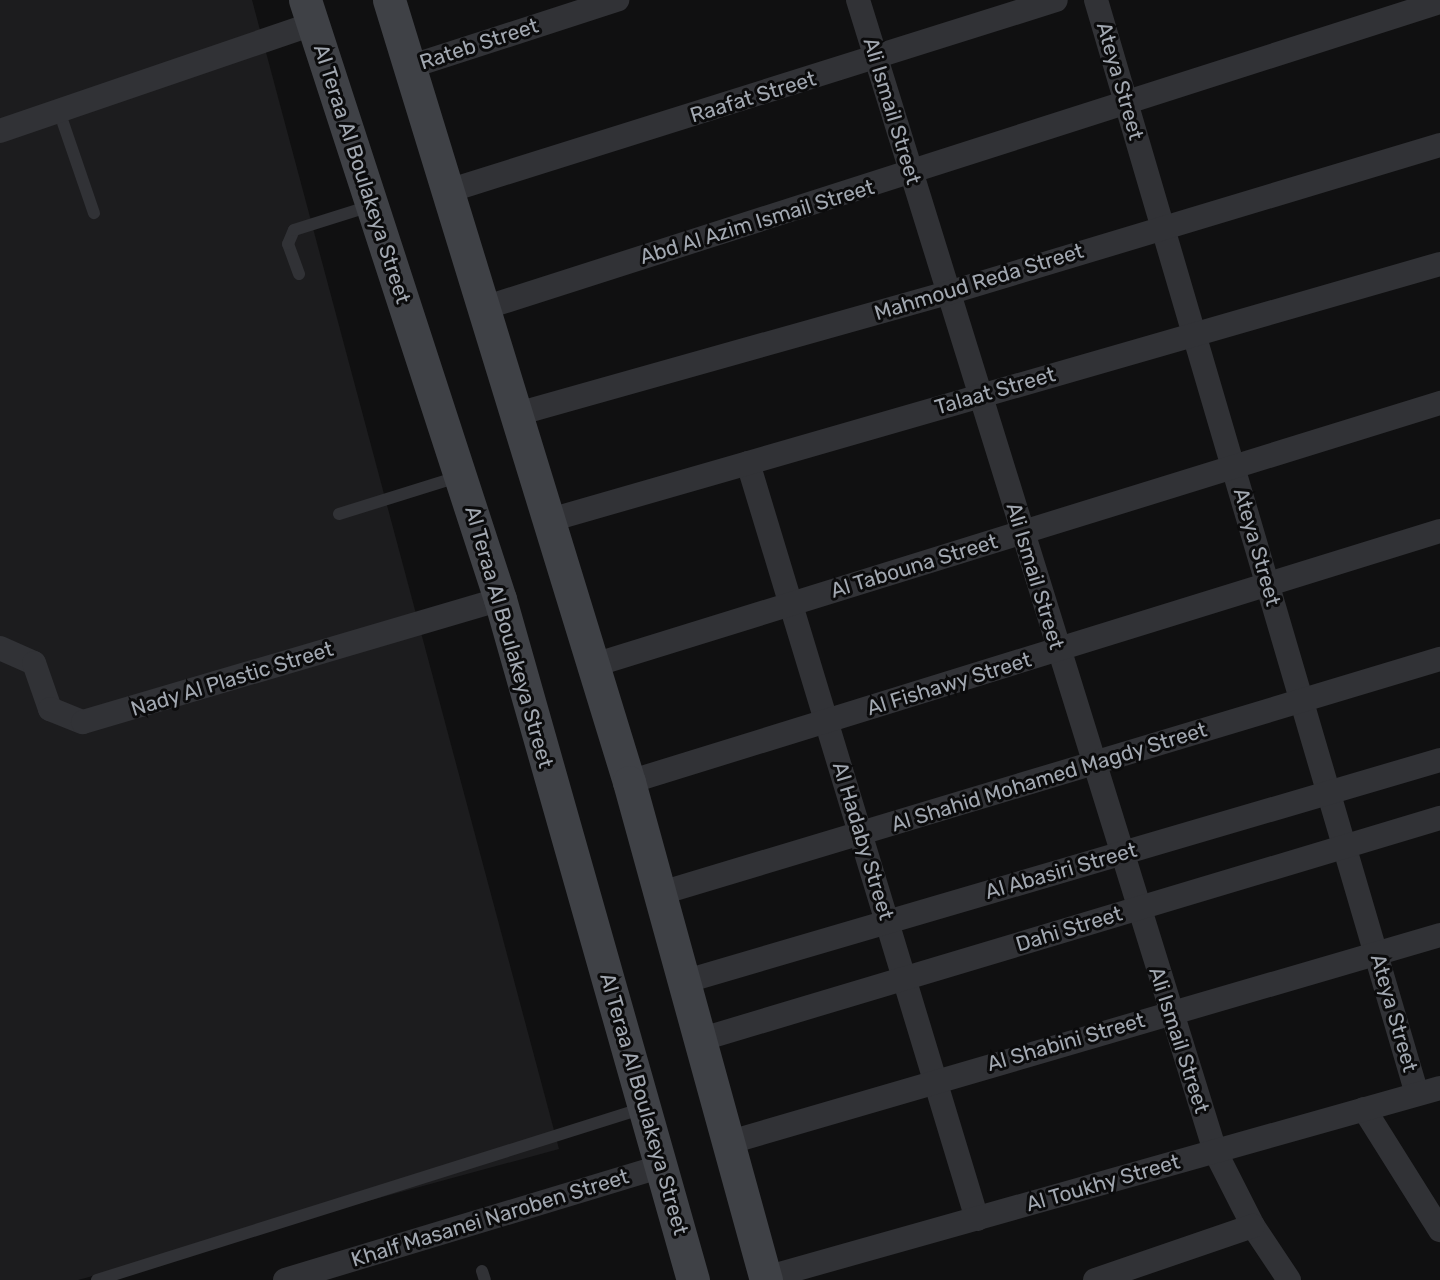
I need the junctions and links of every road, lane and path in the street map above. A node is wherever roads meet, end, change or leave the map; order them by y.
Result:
1 (389, 0) edge
2 (617, 0) edge
3 (858, 0) edge
4 (1056, 0) edge
5 (1096, 0) edge
6 (1440, 2) edge
7 (308, 12) edge
8 (876, 59) junction
9 (410, 67) junction
10 (1127, 105) junction
11 (59, 111) junction
12 (0, 131) edge
13 (1440, 145) edge
14 (912, 174) junction
15 (448, 191) junction
16 (372, 205) junction
17 (94, 213) dead end
18 (1163, 227) junction
19 (1440, 264) edge
20 (299, 274) dead end
21 (948, 293) junction
22 (484, 308) junction
23 (1195, 335) junction
24 (980, 396) junction
25 (1440, 403) edge
26 (517, 414) junction
27 (748, 463) junction
28 (1233, 467) junction
29 (461, 476) junction
30 (339, 514) dead end
31 (550, 520) junction
32 (1440, 531) edge
33 (1022, 532) junction
34 (1268, 586) junction
35 (500, 599) junction
36 (791, 604) junction
37 (0, 648) edge
38 (1058, 651) junction
39 (1440, 659) edge
40 (594, 665) junction
41 (1302, 701) junction
42 (827, 722) junction
43 (1440, 760) edge
44 (1092, 764) junction
45 (629, 782) junction
46 (1329, 792) junction
47 (1440, 818) edge
48 (861, 833) junction
49 (1345, 846) junction
50 (1120, 854) junction
51 (658, 894) junction
52 (1137, 909) junction
53 (888, 922) junction
54 (1440, 935) edge
55 (1376, 953) junction
56 (904, 978) junction
57 (683, 982) junction
58 (1168, 1012) junction
59 (699, 1040) junction
60 (935, 1080) junction
61 (1429, 1091) edge
62 (645, 1108) junction
63 (1364, 1109) junction
64 (727, 1143) junction
65 (1215, 1151) junction
66 (662, 1166) junction
67 (977, 1219) junction
68 (1253, 1226) junction
69 (1440, 1230) edge
70 (765, 1279) edge
71 (97, 1280) edge
72 (285, 1280) edge
73 (693, 1280) edge
74 (1095, 1280) edge
75 (1289, 1280) edge

1 - 9 street
2 - 9 street, Rateb Street
3 - 8 street, Ali Ismail Street
4 - 8 street, Raafat Street
5 - 10 street, Ateya Street
6 - 10 street, Abd Al Azim Ismail Street
7 - 11 street
7 - 16 street, Al Teraa Al Boulakeya Street
8 - 14 street, Ali Ismail Street
8 - 15 street, Raafat Street
9 - 15 street
10 - 14 street, Abd Al Azim Ismail Street
10 - 18 street, Ateya Street
11 - 12 street
11 - 17 lane
13 - 18 street, Mahmoud Reda Street
14 - 21 street, Ali Ismail Street
14 - 22 street, Abd Al Azim Ismail Street
15 - 22 street
16 - 20 lane
16 - 29 street, Al Teraa Al Boulakeya Street
18 - 21 street, Mahmoud Reda Street
18 - 23 street, Ateya Street
19 - 23 street, Talaat Street
21 - 24 street, Ali Ismail Street
21 - 26 street, Mahmoud Reda Street
22 - 26 street
23 - 24 street, Talaat Street
23 - 28 street, Ateya Street
24 - 27 street, Talaat Street
24 - 33 street, Ali Ismail Street
25 - 28 street, Al Tabouna Street
26 - 31 street
27 - 31 street, Talaat Street
27 - 36 street, Al Hadaby Street
28 - 33 street, Al Tabouna Street
28 - 34 street, Ateya Street
29 - 30 lane
29 - 35 street, Al Teraa Al Boulakeya Street
31 - 40 street
32 - 34 street, Al Fishawy Street
33 - 36 street, Al Tabouna Street
33 - 38 street, Ali Ismail Street
34 - 38 street, Al Fishawy Street
34 - 41 street, Ateya Street
35 - 37 street, Nady Al Plastic Street
35 - 62 street, Al Teraa Al Boulakeya Street
36 - 40 street, Al Tabouna Street
36 - 42 street, Al Hadaby Street
38 - 42 street, Al Fishawy Street
38 - 44 street, Ali Ismail Street
39 - 41 street, Al Shahid Mohamed Magdy Street
40 - 45 street
41 - 44 street, Al Shahid Mohamed Magdy Street
41 - 46 street, Ateya Street
42 - 45 street, Al Fishawy Street
42 - 48 street, Al Hadaby Street
43 - 46 street, Al Abasiri Street
44 - 48 street, Al Shahid Mohamed Magdy Street
44 - 50 street, Ali Ismail Street
45 - 51 street
46 - 49 street, Ateya Street
46 - 50 street, Al Abasiri Street
47 - 49 street, Dahi Street
48 - 51 street, Al Shahid Mohamed Magdy Street
48 - 53 street, Al Hadaby Street
49 - 52 street, Dahi Street
49 - 55 street, Ateya Street
50 - 52 street, Ali Ismail Street
50 - 53 street, Al Abasiri Street
51 - 57 street
52 - 56 street, Dahi Street
52 - 58 street, Ali Ismail Street
53 - 56 street, Al Hadaby Street
53 - 57 street, Al Abasiri Street
54 - 55 street, Al Shabini Street
55 - 58 street, Al Shabini Street
55 - 61 street, Ateya Street
56 - 59 street, Dahi Street
56 - 60 street, Al Hadaby Street
57 - 59 street
58 - 60 street, Al Shabini Street
58 - 65 street, Ali Ismail Street
59 - 64 street
60 - 64 street, Al Shabini Street
60 - 67 street, Al Hadaby Street
61 - 63 street, Al Toukhy Street
62 - 66 street, Al Teraa Al Boulakeya Street
62 - 71 lane
63 - 65 street, Al Toukhy Street
63 - 69 street
64 - 70 street
65 - 67 street, Al Toukhy Street
65 - 68 street, Ali Ismail Street
66 - 72 street, Khalf Masanei Naroben Street
66 - 73 street, Al Teraa Al Boulakeya Street
67 - 70 street, Al Toukhy Street
68 - 74 street
68 - 75 street, Ali Ismail Street

